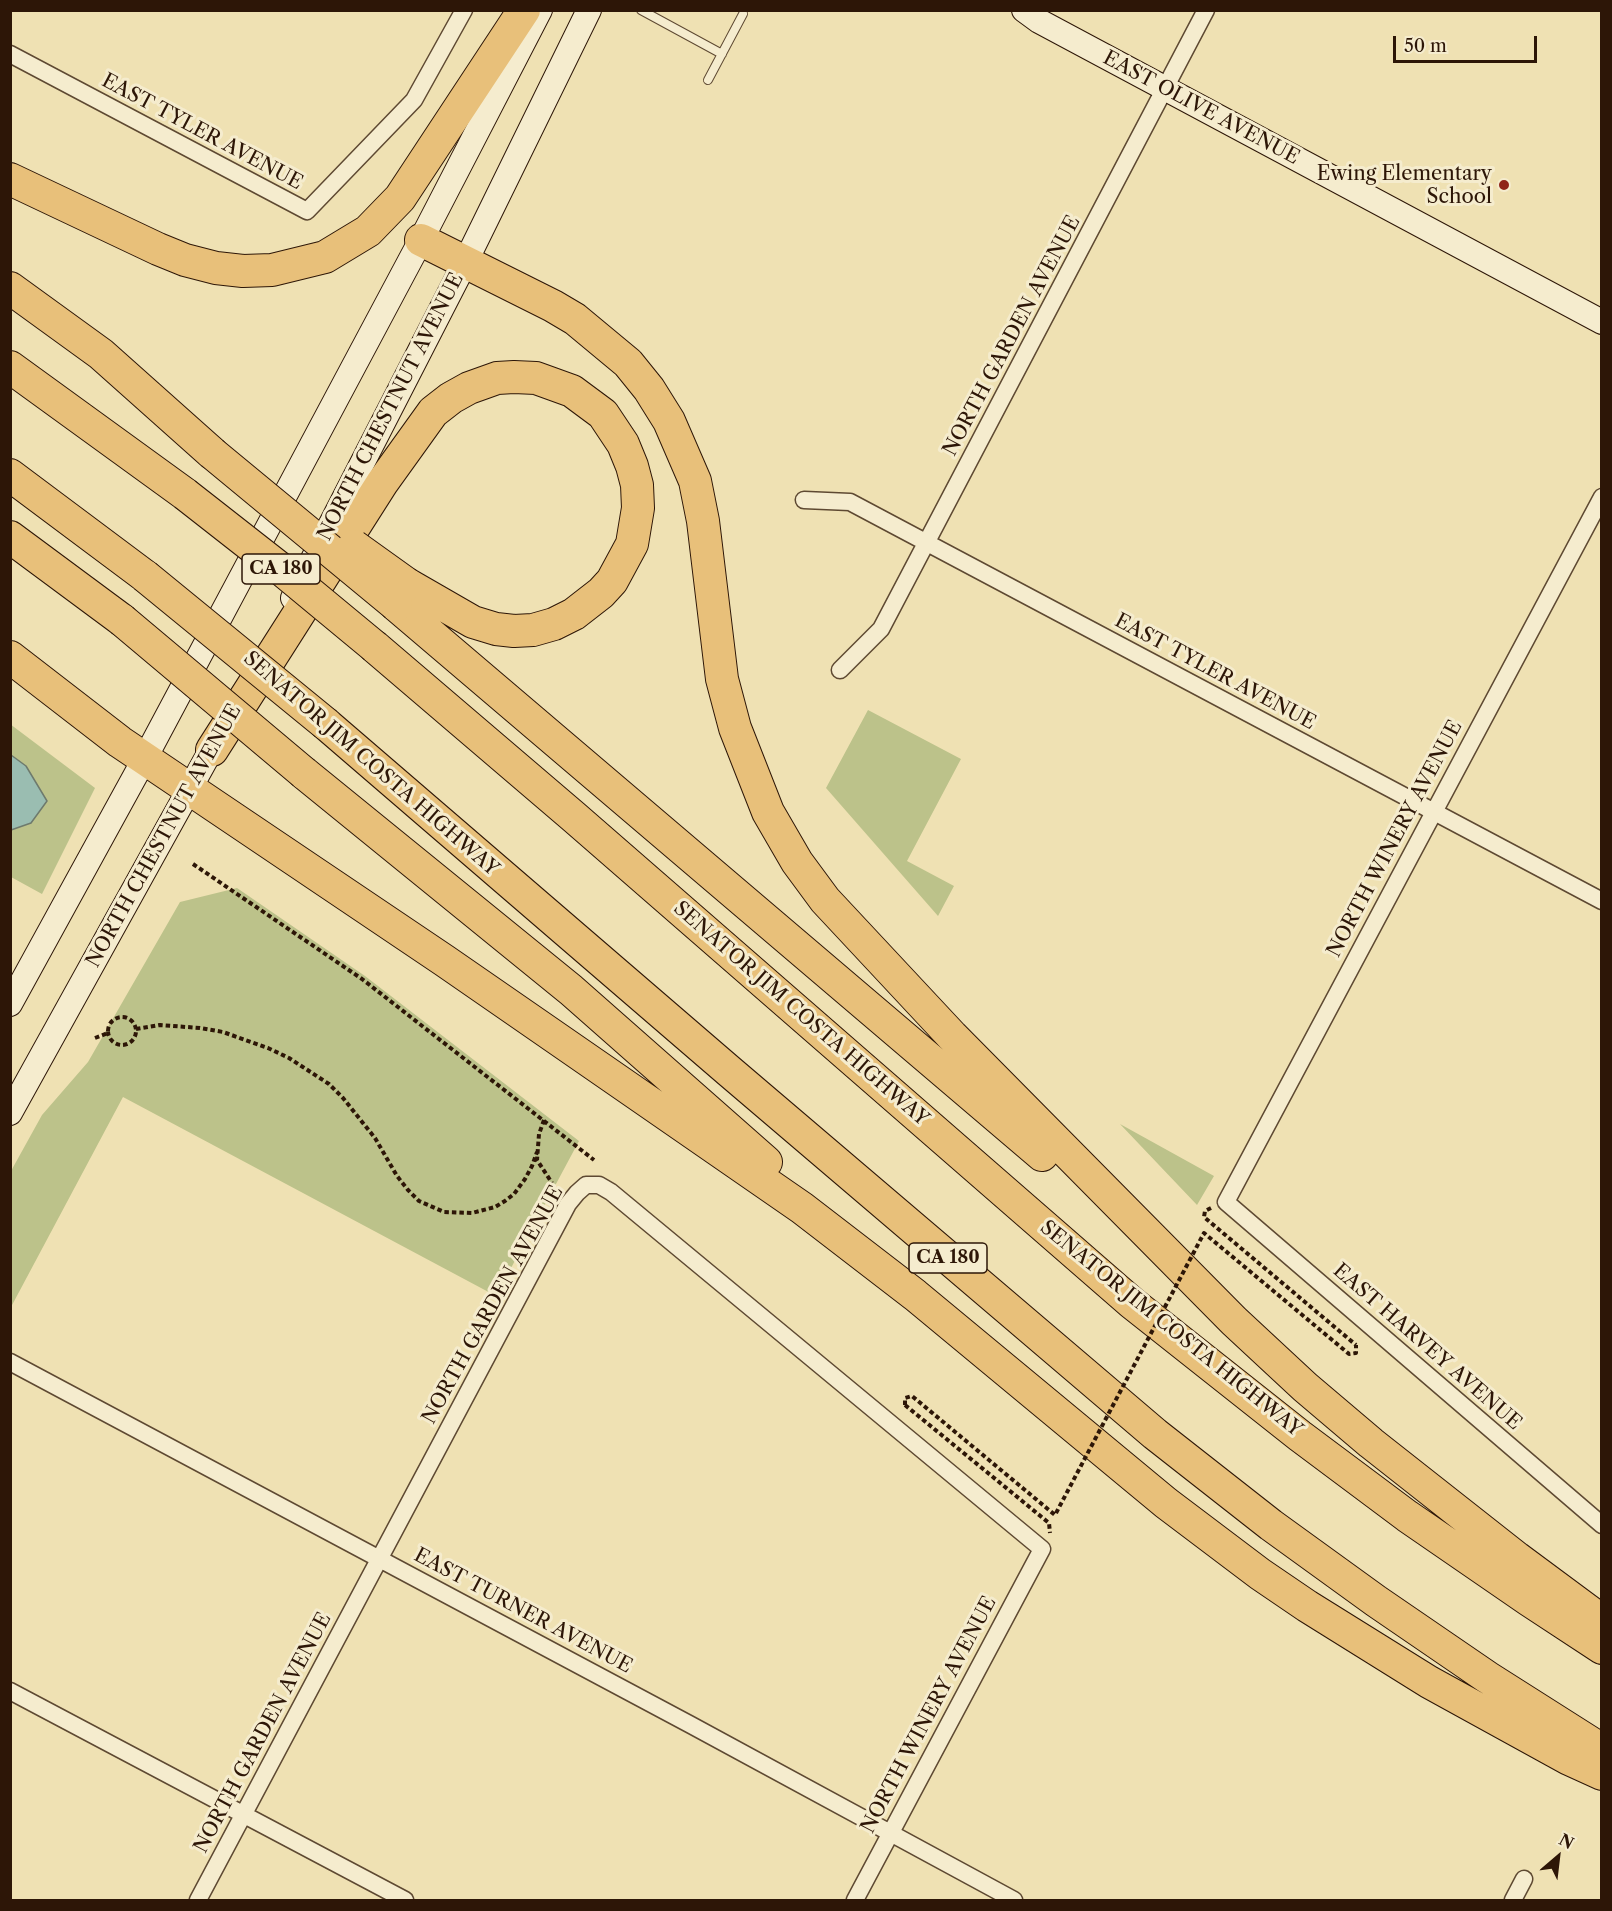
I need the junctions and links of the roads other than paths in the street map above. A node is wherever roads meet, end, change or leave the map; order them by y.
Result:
1 (464, 10) edge
2 (524, 10) edge
3 (540, 10) edge
4 (589, 10) edge
5 (641, 10) edge
6 (1024, 10) edge
7 (1206, 10) edge
8 (743, 14) dead end
9 (10, 54) edge
10 (722, 54) junction
11 (708, 80) dead end
12 (1165, 88) junction
13 (10, 179) edge
14 (421, 240) junction
15 (466, 261) junction
16 (10, 288) edge
17 (1602, 322) edge
18 (10, 367) edge
19 (10, 475) edge
20 (1602, 497) edge
21 (804, 500) dead end
22 (10, 537) edge
23 (928, 542) junction
24 (402, 595) junction
25 (10, 657) edge
26 (840, 670) dead end
27 (212, 750) junction
28 (144, 758) junction
29 (191, 789) junction
30 (1432, 812) junction
31 (1602, 901) edge
32 (10, 1004) edge
33 (10, 1113) edge
34 (1226, 1202) joint
35 (915, 1295) junction
36 (1234, 1321) junction
37 (10, 1362) edge
38 (1602, 1525) edge
39 (1042, 1549) joint
40 (380, 1559) junction
41 (1602, 1620) edge
42 (1602, 1648) edge
43 (10, 1691) edge
44 (1602, 1750) edge
45 (1602, 1774) edge
46 (243, 1814) junction
47 (890, 1833) junction
48 (1524, 1879) dead end
49 (198, 1900) edge
50 (405, 1900) edge
51 (855, 1900) edge
52 (1014, 1900) edge
53 (1513, 1900) edge

1 - 9 street, EAST TYLER AVENUE
2 - 13 highway
3 - 14 main road
4 - 15 main road, NORTH CHESTNUT AVENUE
5 - 10 lane
6 - 12 main road, EAST OLIVE AVENUE
7 - 12 street, NORTH GARDEN AVENUE
8 - 10 lane
10 - 11 lane
12 - 17 main road, EAST OLIVE AVENUE
12 - 23 street, NORTH GARDEN AVENUE
14 - 15 highway
14 - 28 main road
15 - 27 main road, NORTH CHESTNUT AVENUE
15 - 36 highway
16 - 24 highway, bridge
18 - 42 highway, SENATOR JIM COSTA HIGHWAY / CA 180, bridge
19 - 44 highway, SENATOR JIM COSTA HIGHWAY / CA 180, bridge
20 - 30 street, NORTH WINERY AVENUE
21 - 23 street, EAST TYLER AVENUE
22 - 35 highway, bridge
23 - 26 street, NORTH GARDEN AVENUE
23 - 30 street, EAST TYLER AVENUE
24 - 27 highway
24 - 36 highway
25 - 28 highway
27 - 29 main road, NORTH CHESTNUT AVENUE
28 - 29 highway
28 - 32 main road
29 - 33 main road, NORTH CHESTNUT AVENUE
29 - 35 highway
30 - 31 street, EAST TYLER AVENUE
30 - 34 street, NORTH WINERY AVENUE
34 - 38 street, EAST HARVEY AVENUE
35 - 45 highway
36 - 41 highway
37 - 40 street, EAST TURNER AVENUE
39 - 40 street, NORTH GARDEN AVENUE
39 - 47 street, NORTH WINERY AVENUE
40 - 46 street, NORTH GARDEN AVENUE
40 - 47 street, EAST TURNER AVENUE
43 - 46 street
46 - 49 street, NORTH GARDEN AVENUE
46 - 50 street
47 - 51 street, NORTH WINERY AVENUE
47 - 52 street, EAST TURNER AVENUE
48 - 53 street

